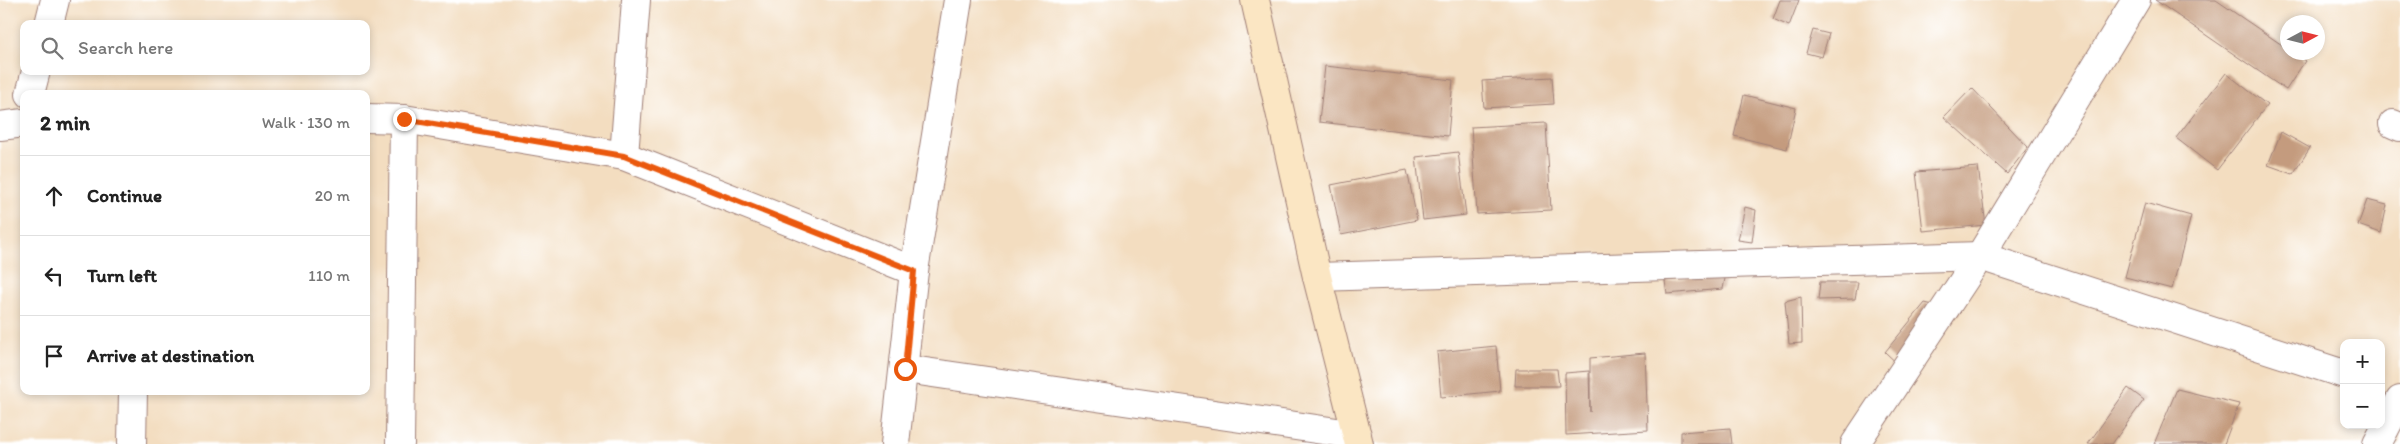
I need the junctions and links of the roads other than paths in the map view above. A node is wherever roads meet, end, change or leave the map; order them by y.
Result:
1 (55, 0) edge
2 (636, 0) edge
3 (958, 0) edge
4 (1255, 0) edge
5 (2136, 0) edge
6 (50, 20) edge
7 (35, 75) edge
8 (31, 90) edge
9 (370, 118) edge
10 (404, 119) junction
11 (624, 156) junction
12 (1980, 256) junction
13 (914, 271) junction
14 (1317, 277) junction
15 (905, 369) junction
16 (2340, 373) edge
17 (2385, 387) edge
18 (2400, 392) edge
19 (133, 395) edge
20 (2400, 400) edge
21 (1358, 440) edge
22 (132, 444) edge
23 (400, 444) edge
24 (895, 444) edge
25 (1855, 444) edge
26 (2377, 444) edge

1 - 6 street
2 - 11 street
3 - 13 street
4 - 14 main road
5 - 12 street
7 - 8 street
9 - 10 street
10 - 11 street
10 - 23 street
11 - 13 street
12 - 14 street
12 - 16 street
12 - 25 street
13 - 15 street
14 - 21 main road
15 - 21 street
15 - 24 street
17 - 18 street
19 - 22 street
20 - 26 street

